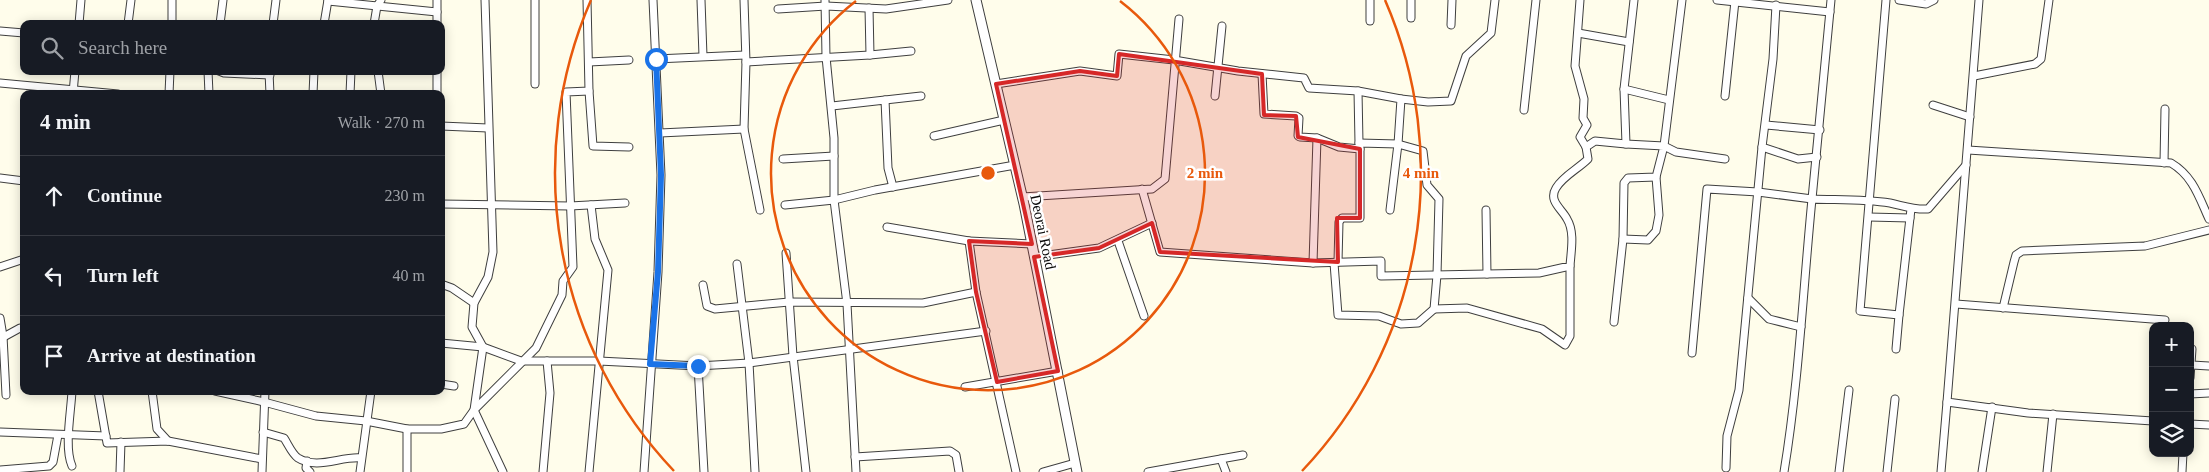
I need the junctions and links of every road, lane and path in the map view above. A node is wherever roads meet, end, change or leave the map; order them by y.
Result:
1 (81, 0) edge
2 (132, 0) edge
3 (172, 0) edge
4 (223, 0) edge
5 (276, 0) edge
6 (328, 0) edge
7 (437, 0) edge
8 (485, 0) edge
9 (535, 0) edge
10 (587, 0) edge
11 (653, 0) edge
12 (701, 0) edge
13 (744, 0) edge
14 (948, 0) edge
15 (976, 0) edge
16 (1370, 0) edge
17 (1411, 0) edge
18 (1452, 0) edge
19 (1496, 0) edge
20 (1536, 0) edge
21 (1580, 0) edge
22 (1634, 0) edge
23 (1682, 0) edge
24 (1717, 0) edge
25 (1831, 0) edge
26 (1886, 0) edge
27 (1899, 0) edge
28 (1934, 0) edge
29 (1979, 0) edge
30 (2049, 0) edge
31 (1735, 1) junction
32 (379, 3) edge
33 (826, 3) edge
34 (1776, 5) junction
35 (869, 8) junction
36 (778, 9) dead end
37 (437, 12) junction
38 (1830, 12) junction
39 (1411, 18) dead end
40 (1179, 19) dead end
41 (79, 20) edge
42 (131, 20) edge
43 (172, 20) edge
44 (220, 20) edge
45 (274, 20) edge
46 (325, 20) edge
47 (375, 20) edge
48 (437, 20) edge
49 (1370, 21) dead end
50 (1451, 25) dead end
51 (1222, 26) dead end
52 (0, 32) edge
53 (20, 33) edge
54 (1578, 33) junction
55 (1629, 42) junction
56 (911, 51) dead end
57 (870, 55) junction
58 (703, 56) junction
59 (746, 58) junction
60 (826, 58) junction
61 (656, 59) junction
62 (629, 60) dead end
63 (1174, 60) junction
64 (589, 62) junction
65 (1218, 68) junction
66 (1262, 74) junction
67 (75, 75) edge
68 (170, 75) edge
69 (208, 75) edge
70 (270, 75) edge
71 (314, 75) edge
72 (351, 75) edge
73 (379, 75) edge
74 (437, 75) edge
75 (1974, 76) junction
76 (0, 83) edge
77 (535, 84) dead end
78 (996, 84) junction
79 (1624, 89) junction
80 (57, 90) edge
81 (73, 90) edge
82 (169, 90) edge
83 (209, 90) edge
84 (270, 90) edge
85 (313, 90) edge
86 (350, 90) edge
87 (380, 90) edge
88 (437, 90) edge
89 (589, 91) junction
90 (1358, 91) junction
91 (921, 96) dead end
92 (1215, 96) dead end
93 (1725, 96) dead end
94 (1400, 99) junction
95 (885, 100) junction
96 (1669, 100) junction
97 (1933, 104) dead end
98 (832, 106) junction
99 (2165, 109) dead end
100 (1524, 110) dead end
101 (1970, 117) junction
102 (1004, 120) junction
103 (1766, 125) junction
104 (445, 126) edge
105 (488, 128) junction
106 (744, 129) junction
107 (1820, 130) junction
108 (660, 133) junction
109 (934, 136) dead end
110 (1317, 138) junction
111 (1398, 144) junction
112 (1626, 144) junction
113 (629, 146) dead end
114 (1360, 146) junction
115 (1664, 146) junction
116 (1586, 147) junction
117 (1762, 147) junction
118 (1968, 150) junction
119 (834, 156) junction
120 (1817, 157) junction
121 (783, 159) dead end
122 (1725, 159) dead end
123 (2164, 163) junction
124 (1967, 164) junction
125 (1015, 165) junction
126 (1656, 177) junction
127 (0, 178) edge
128 (20, 180) edge
129 (893, 187) junction
130 (1142, 189) junction
131 (1758, 192) junction
132 (1022, 197) junction
133 (1812, 199) junction
134 (834, 200) junction
135 (1870, 201) junction
136 (490, 203) junction
137 (625, 203) dead end
138 (445, 204) edge
139 (591, 205) junction
140 (785, 205) dead end
141 (570, 206) junction
142 (1911, 209) junction
143 (760, 210) dead end
144 (1390, 210) dead end
145 (1486, 210) dead end
146 (1869, 217) junction
147 (1910, 218) junction
148 (2209, 219) edge
149 (1152, 223) junction
150 (887, 227) dead end
151 (2209, 230) edge
152 (1118, 240) junction
153 (1623, 240) junction
154 (970, 241) junction
155 (1032, 244) junction
156 (786, 253) dead end
157 (1034, 257) junction
158 (20, 260) edge
159 (1336, 263) junction
160 (737, 264) dead end
161 (1313, 264) junction
162 (1570, 266) junction
163 (0, 267) edge
164 (1487, 274) junction
165 (1437, 275) junction
166 (445, 285) edge
167 (703, 285) dead end
168 (976, 292) junction
169 (1748, 298) junction
170 (789, 302) junction
171 (474, 303) junction
172 (847, 304) junction
173 (1956, 304) junction
174 (742, 306) junction
175 (2003, 308) junction
176 (1434, 309) junction
177 (1899, 315) junction
178 (1144, 316) dead end
179 (0, 318) edge
180 (2165, 320) dead end
181 (1614, 322) dead end
182 (1801, 327) junction
183 (20, 328) edge
184 (986, 331) junction
185 (2, 338) edge
186 (445, 342) edge
187 (483, 347) junction
188 (1896, 349) dead end
189 (849, 350) junction
190 (1692, 353) dead end
191 (793, 356) junction
192 (521, 361) junction
193 (547, 361) junction
194 (599, 361) junction
195 (749, 363) junction
196 (650, 364) junction
197 (2194, 365) edge
198 (698, 366) junction
199 (2209, 366) edge
200 (1058, 371) junction
201 (997, 382) junction
202 (445, 385) edge
203 (454, 386) dead end
204 (965, 388) dead end
205 (1849, 390) dead end
206 (2209, 393) edge
207 (2194, 394) edge
208 (72, 395) edge
209 (99, 395) edge
210 (153, 395) edge
211 (233, 395) edge
212 (265, 395) edge
213 (370, 395) edge
214 (6, 396) dead end
215 (1895, 399) dead end
216 (264, 402) junction
217 (1947, 402) junction
218 (1992, 408) junction
219 (474, 410) junction
220 (2053, 414) junction
221 (366, 421) junction
222 (2149, 421) edge
223 (2194, 424) edge
224 (2209, 425) edge
225 (407, 429) junction
226 (0, 432) edge
227 (263, 432) junction
228 (58, 435) junction
229 (70, 435) junction
230 (106, 436) junction
231 (168, 441) junction
232 (120, 442) junction
233 (1243, 455) dead end
234 (855, 457) junction
235 (2184, 457) edge
236 (361, 458) junction
237 (1221, 459) junction
238 (262, 460) junction
239 (307, 461) junction
240 (72, 466) dead end
241 (1076, 467) edge
242 (1726, 468) dead end
243 (1178, 469) edge
244 (0, 470) edge
245 (40, 470) edge
246 (120, 472) edge
247 (262, 472) edge
248 (310, 472) edge
249 (360, 472) edge
250 (407, 472) edge
251 (503, 472) edge
252 (543, 472) edge
253 (589, 472) edge
254 (644, 472) edge
255 (704, 472) edge
256 (755, 472) edge
257 (806, 472) edge
258 (856, 472) edge
259 (959, 472) edge
260 (1016, 472) edge
261 (1043, 472) edge
262 (1148, 472) edge
263 (1226, 472) edge
264 (1784, 472) edge
265 (1839, 472) edge
266 (1887, 472) edge
267 (1941, 472) edge
268 (1982, 472) edge
269 (2047, 472) edge
270 (2182, 472) edge

1 - 41 street
2 - 42 street
3 - 43 street
4 - 44 street
5 - 45 street
6 - 32 street
6 - 46 street
7 - 37 street
8 - 105 street
9 - 77 street
10 - 64 street
11 - 61 street
12 - 58 street
13 - 59 street
14 - 35 street
15 - 78 street, Deorai Road
16 - 49 street
17 - 39 street
18 - 50 street
19 - 94 street
20 - 100 street
21 - 54 street
22 - 55 street
23 - 96 street
24 - 31 street
25 - 38 street
26 - 135 street
27 - 28 street
29 - 75 street
30 - 75 street
31 - 34 street
31 - 93 street
32 - 37 street
32 - 47 street
33 - 35 street
33 - 36 street
33 - 60 street
34 - 38 street
34 - 103 street
35 - 57 street
37 - 48 street
38 - 107 street
40 - 63 street
51 - 65 street
52 - 53 street
54 - 55 street
54 - 116 street
55 - 79 street
56 - 57 street
57 - 60 street
58 - 59 street
58 - 61 street
59 - 60 street
59 - 106 street
60 - 98 street
61 - 108 street
62 - 64 street
63 - 65 street
63 - 78 street
63 - 130 street
64 - 89 street
65 - 66 street
65 - 92 street
66 - 90 street
66 - 110 street
67 - 81 street
68 - 82 street
69 - 83 street
70 - 84 street
71 - 85 street
72 - 86 street
73 - 87 street
74 - 88 street
75 - 101 street
76 - 80 street
78 - 102 street, Deorai Road
79 - 96 street
79 - 112 street
89 - 113 street
89 - 141 street
90 - 94 street
90 - 114 street
91 - 95 street
94 - 111 street
95 - 98 street
95 - 129 street
96 - 115 street
97 - 101 street
98 - 119 street
99 - 123 street
101 - 118 street
102 - 109 street
102 - 125 street, Deorai Road
103 - 107 street
103 - 117 street
104 - 105 street
105 - 136 street
106 - 108 street
106 - 143 street
107 - 120 street
108 - 196 street
110 - 114 street
110 - 161 street
111 - 114 street
111 - 144 street
111 - 165 street
112 - 115 street
112 - 116 street
114 - 159 street
115 - 122 street
115 - 126 street
116 - 162 street
117 - 120 street
117 - 131 street
118 - 123 street
118 - 124 street
119 - 121 street
119 - 134 street
120 - 133 street
123 - 148 street
124 - 142 street
124 - 173 street
125 - 129 street
125 - 132 street, Deorai Road
126 - 153 street
126 - 153 street
127 - 128 street
129 - 134 street
130 - 132 street
130 - 149 street
131 - 133 street
131 - 169 street
131 - 190 street
132 - 155 street, Deorai Road
133 - 135 street
133 - 182 street
134 - 140 street
134 - 172 street
135 - 142 street
135 - 146 street
136 - 138 street
136 - 141 street
136 - 171 street
137 - 139 street
139 - 141 street
139 - 194 street
141 - 192 street
142 - 147 street
145 - 164 street
146 - 147 street
146 - 177 street
147 - 177 street
149 - 152 street
149 - 161 street
150 - 154 street
151 - 175 street
152 - 157 street
152 - 178 street
153 - 181 street
154 - 155 street
154 - 168 street
155 - 157 street, Deorai Road
156 - 170 street
157 - 200 street, Deorai Road
158 - 163 street
159 - 161 street
159 - 165 street
159 - 176 street
160 - 174 street
162 - 164 street
162 - 176 street
164 - 165 street
165 - 176 street
166 - 171 street
167 - 174 street
168 - 172 street
168 - 184 street
169 - 182 street
169 - 242 street
170 - 172 street
170 - 174 street
170 - 191 street
171 - 187 street
172 - 189 street
173 - 175 street
173 - 217 street
174 - 195 street
175 - 180 street
177 - 188 street
179 - 185 street
182 - 264 street
183 - 185 street
184 - 189 street
184 - 201 street
185 - 214 street
186 - 187 street
187 - 192 street
187 - 219 street
189 - 191 street
189 - 234 street
191 - 195 street
191 - 257 street
192 - 193 street
192 - 219 street
193 - 194 street
193 - 252 street
194 - 196 street
194 - 253 street
195 - 198 street
195 - 256 street
196 - 198 street
196 - 254 street
197 - 199 street
198 - 255 street
200 - 201 street
200 - 241 street, Deorai Road
201 - 204 street
201 - 260 street
202 - 203 street
205 - 265 street
206 - 207 street
208 - 229 street
209 - 230 street
210 - 231 street
211 - 216 street
212 - 216 street
213 - 221 street
215 - 266 street
216 - 221 street
216 - 227 street
217 - 218 street
217 - 267 street
218 - 220 street
218 - 268 street
219 - 225 street
219 - 251 street
220 - 222 street
220 - 269 street
221 - 225 street
221 - 236 street
223 - 224 street
225 - 250 street
226 - 228 street
227 - 238 street
227 - 239 street
228 - 229 street
228 - 245 street
229 - 230 street
229 - 240 street
230 - 232 street
231 - 232 street
231 - 238 street
232 - 246 street
233 - 237 street
234 - 258 street
234 - 259 street
235 - 270 street
236 - 239 street
236 - 249 street
237 - 243 street
237 - 263 street
238 - 247 street
239 - 248 street
241 - 261 street
243 - 262 street
244 - 245 street

